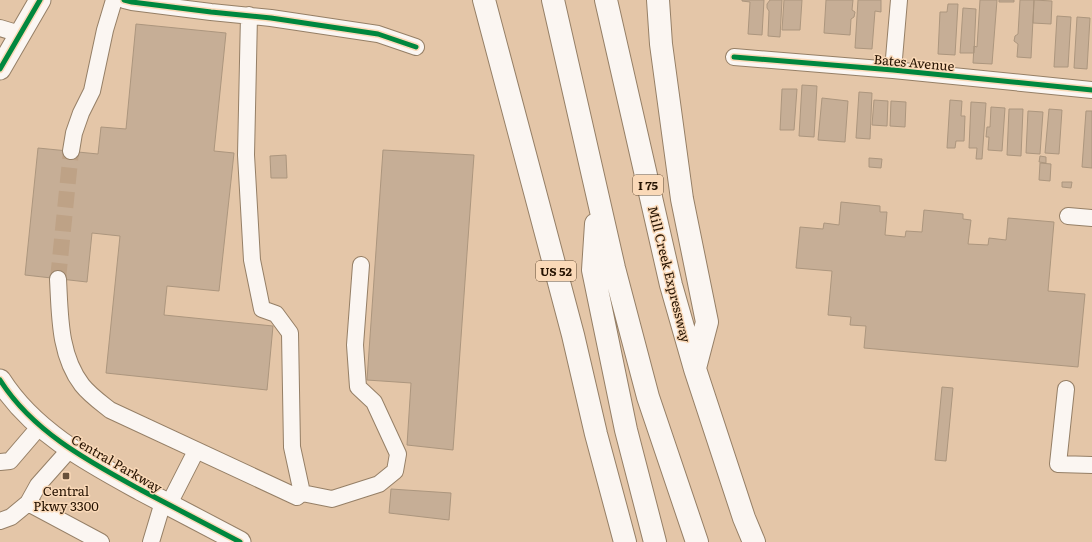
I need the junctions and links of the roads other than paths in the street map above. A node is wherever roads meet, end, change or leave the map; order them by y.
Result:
1 (40, 0) edge
2 (114, 0) edge
3 (124, 0) edge
4 (484, 0) edge
5 (553, 0) edge
6 (606, 0) edge
7 (658, 0) edge
8 (899, 0) edge
9 (249, 16) junction
10 (0, 28) edge
11 (20, 34) junction
12 (416, 47) dead end
13 (734, 57) dead end
14 (0, 69) edge
15 (893, 70) junction
16 (1092, 90) edge
17 (71, 152) tunnel mouth
18 (598, 203) junction
19 (1068, 216) dead end
20 (1092, 218) edge
21 (361, 265) dead end
22 (58, 279) tunnel mouth
23 (695, 369) junction
24 (0, 380) edge
25 (1066, 389) dead end
26 (40, 426) junction
27 (70, 449) junction
28 (196, 451) junction
29 (0, 462) edge
30 (1092, 466) edge
31 (302, 493) junction
32 (28, 503) junction
33 (166, 503) junction
34 (0, 521) edge
35 (214, 535) edge
36 (101, 542) edge
37 (151, 542) edge
38 (240, 542) edge
39 (625, 542) edge
40 (655, 542) edge
41 (697, 542) edge
42 (754, 542) edge

1 - 11 main road
2 - 17 street
3 - 9 street
4 - 39 highway, US 52
5 - 18 highway
6 - 23 highway, Mill Creek Expressway / I 75
7 - 23 highway
8 - 15 street
9 - 12 street
9 - 31 street
10 - 11 street
11 - 14 main road
13 - 15 street, Bates Avenue
15 - 16 street, Bates Avenue
18 - 40 highway
18 - 41 highway
19 - 20 street
21 - 31 street
22 - 28 street
23 - 42 highway, Mill Creek Expressway / I 75
24 - 26 main road, Central Parkway
25 - 30 street
26 - 27 main road, Central Parkway
26 - 29 street
27 - 32 street
27 - 33 main road, Central Parkway
28 - 31 street
28 - 33 street
32 - 34 street
32 - 36 street
33 - 35 main road, Central Parkway
33 - 37 street
35 - 38 main road, Central Parkway

